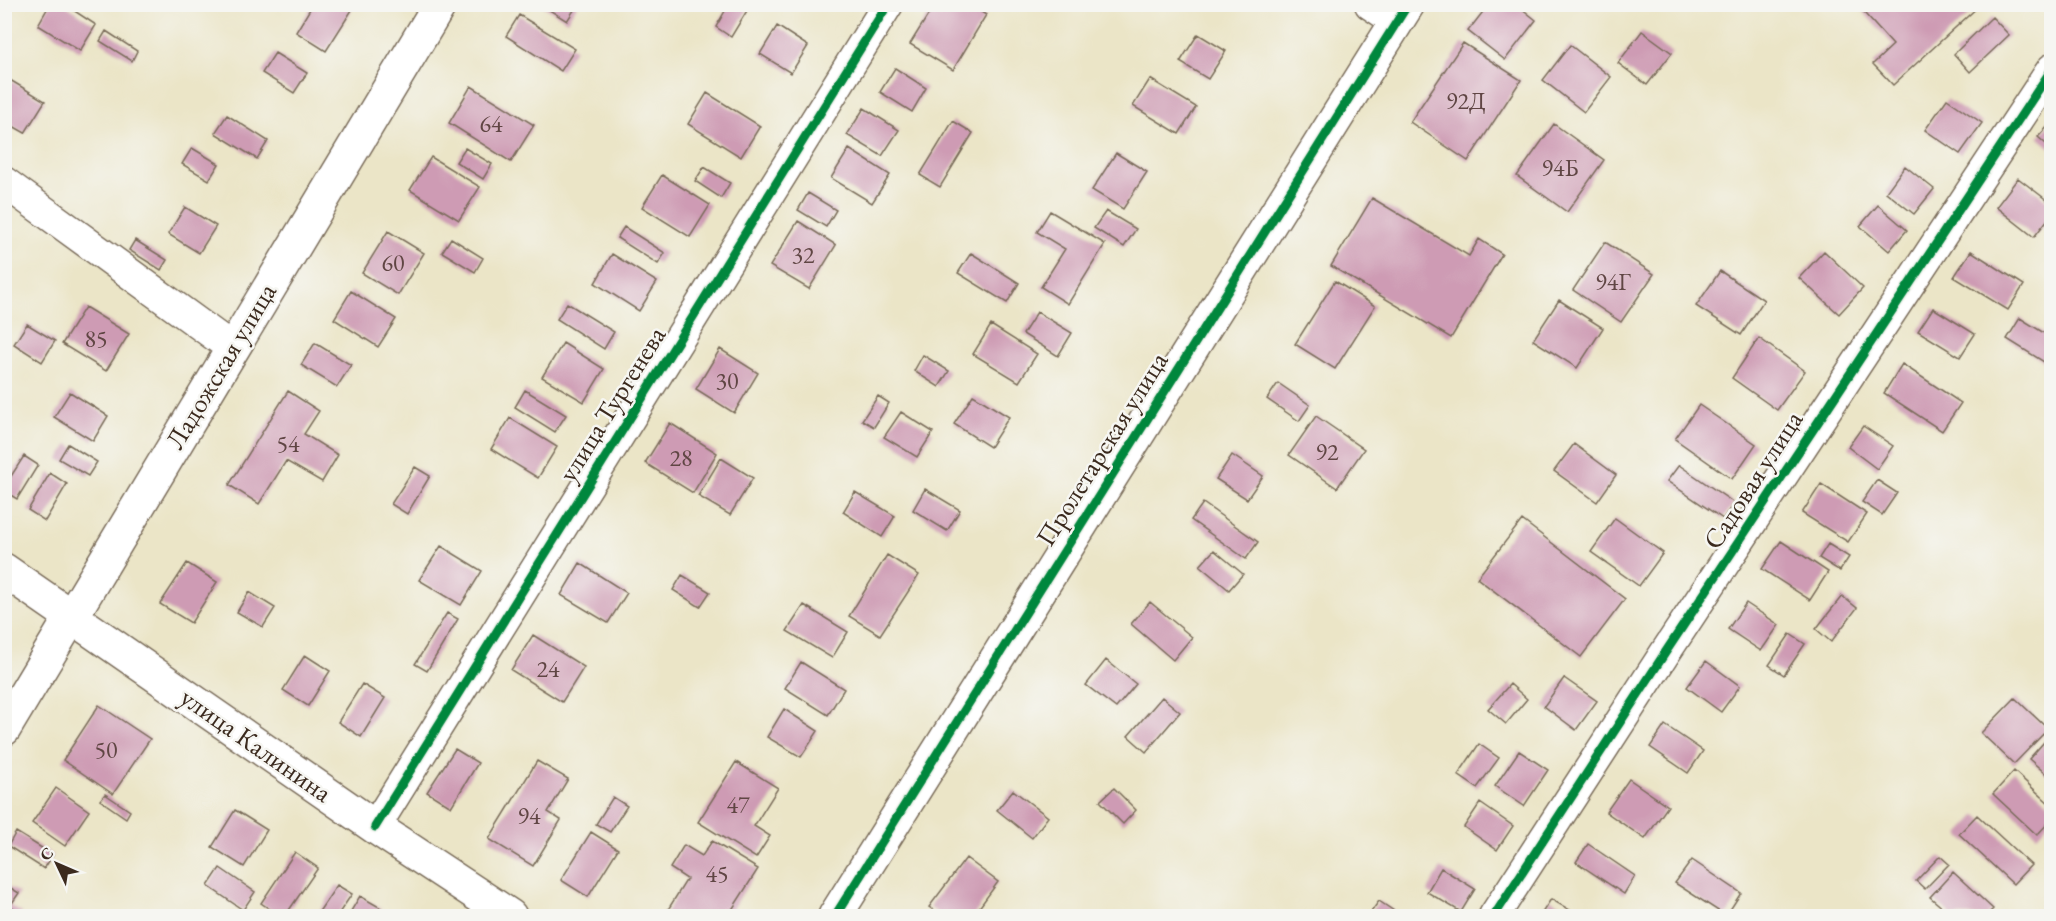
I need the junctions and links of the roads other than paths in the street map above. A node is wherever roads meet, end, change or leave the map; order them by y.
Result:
1 (440, 4) edge
2 (888, 4) edge
3 (1391, 10) edge
4 (2052, 69) edge
5 (4, 183) edge
6 (232, 348) junction
7 (4, 570) edge
8 (72, 618) junction
9 (4, 729) edge
10 (375, 827) junction
11 (510, 916) edge
12 (835, 916) edge
13 (1494, 916) edge

1 - 6 street, Ладожская улица
2 - 10 street, улица Тургенева
3 - 12 street, Пролетарская улица
4 - 13 street, Садовая улица
5 - 6 street
6 - 8 street, Ладожская улица
7 - 8 street, улица Калинина
8 - 9 street, Ладожская улица
8 - 10 street, улица Калинина
10 - 11 street, улица Калинина

